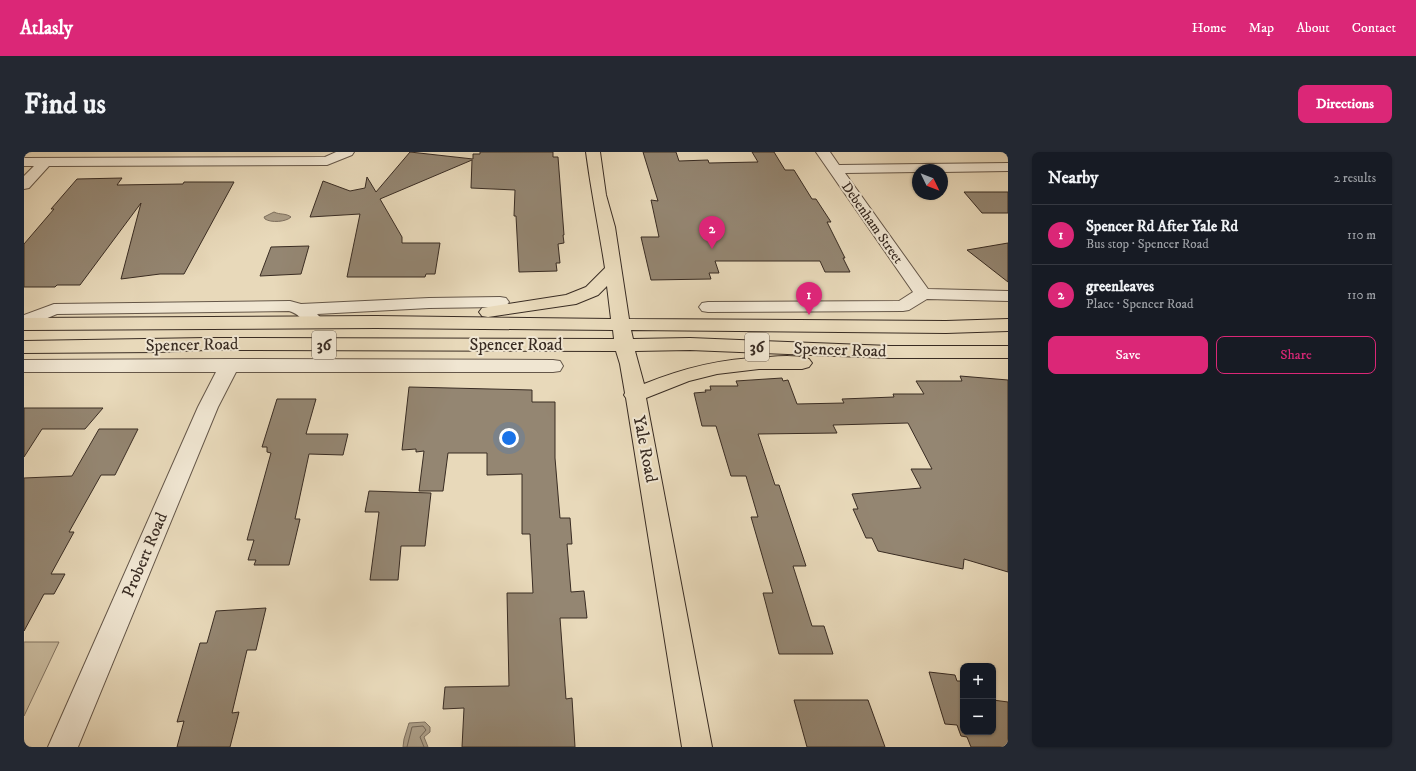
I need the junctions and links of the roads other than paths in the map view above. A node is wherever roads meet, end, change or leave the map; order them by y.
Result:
1 (347, 152) edge
2 (593, 152) edge
3 (823, 152) edge
4 (24, 162) edge
5 (44, 163) junction
6 (1008, 167) edge
7 (834, 169) junction
8 (24, 185) edge
9 (613, 269) junction
10 (923, 294) junction
11 (1008, 296) edge
12 (500, 302) dead end
13 (708, 307) dead end
14 (301, 309) junction
15 (376, 322) junction
16 (24, 323) edge
17 (317, 323) junction
18 (622, 324) junction
19 (1006, 325) edge
20 (24, 333) edge
21 (624, 345) junction
22 (158, 346) junction
23 (24, 347) edge
24 (890, 352) junction
25 (1008, 352) edge
26 (229, 365) junction
27 (24, 366) edge
28 (553, 366) dead end
29 (634, 395) junction
30 (64, 747) edge
31 (697, 747) edge

1 - 5 street
2 - 9 main road, Yale Road
3 - 7 street, Debenham Street
4 - 5 street
5 - 8 street
6 - 7 street
7 - 10 street, Debenham Street
9 - 15 main road
9 - 18 main road, Yale Road
10 - 11 street
10 - 13 street
12 - 14 street, Spencer Road
14 - 16 street, Spencer Road
14 - 17 street
15 - 17 main road, Spencer Road / 36
15 - 18 main road, Spencer Road / 36
16 - 17 main road, Spencer Road / 36
18 - 19 main road, Spencer Road / 36
18 - 21 main road, Yale Road
20 - 22 main road
21 - 22 main road, Spencer Road / 36
21 - 24 main road, Spencer Road / 36
21 - 29 main road, Yale Road
22 - 23 main road, Spencer Road / 36
24 - 25 main road, Spencer Road / 36
24 - 29 main road
26 - 27 street, Spencer Road
26 - 28 street, Spencer Road
26 - 30 street, Probert Road
29 - 31 main road, Yale Road

